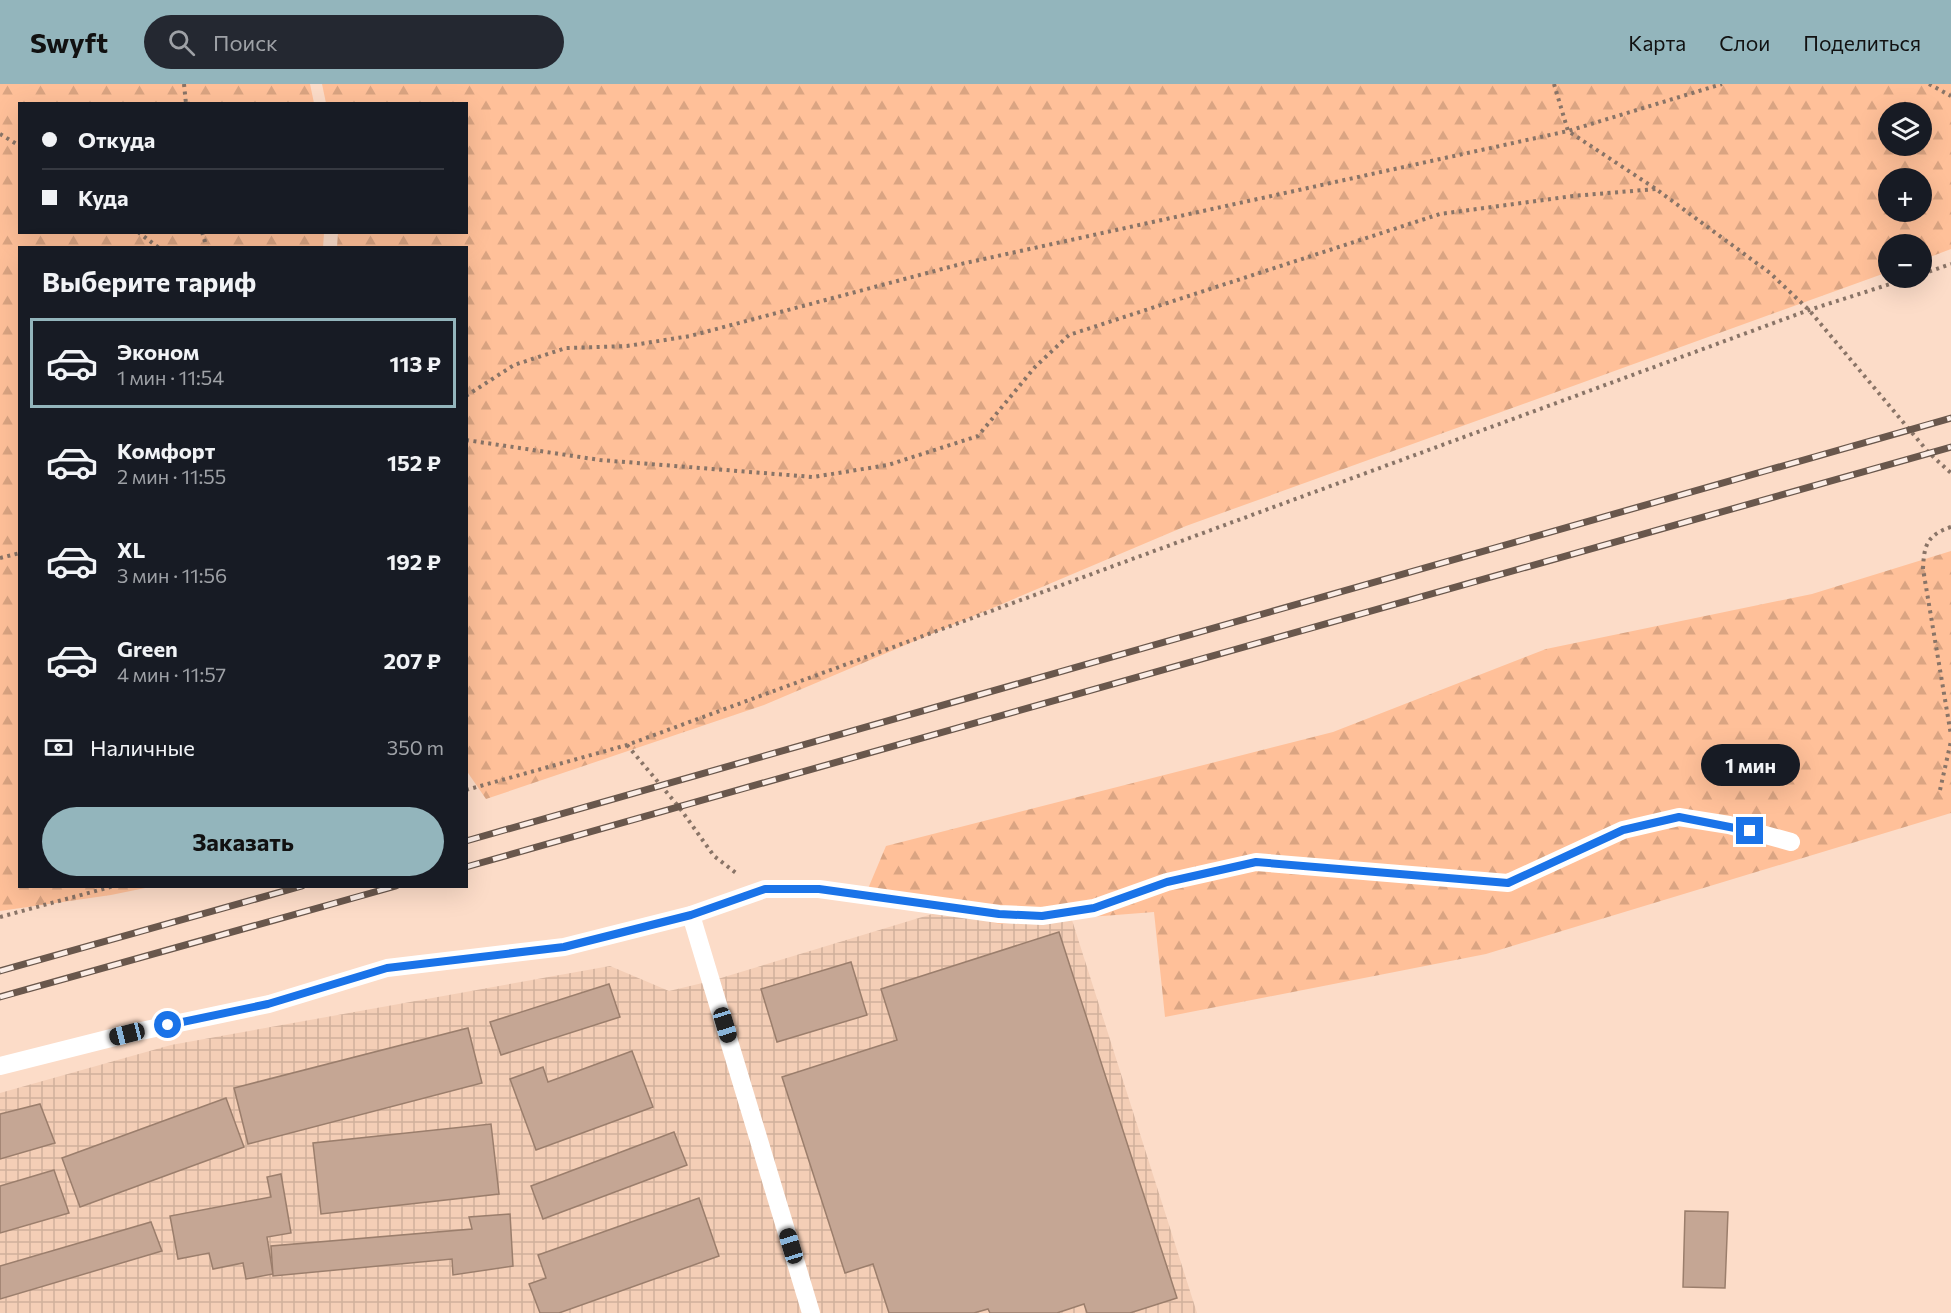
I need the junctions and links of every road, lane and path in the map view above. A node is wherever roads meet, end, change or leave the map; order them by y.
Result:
1 (184, 84) edge
2 (1554, 84) edge
3 (1722, 84) edge
4 (1929, 84) edge
5 (1951, 96) edge
6 (186, 102) edge
7 (1568, 131) junction
8 (0, 134) edge
9 (18, 145) edge
10 (1656, 189) junction
11 (141, 234) edge
12 (156, 246) edge
13 (1951, 264) edge
14 (1932, 271) edge
15 (1878, 288) edge
16 (1809, 309) junction
17 (468, 395) edge
18 (468, 440) edge
19 (1951, 473) edge
20 (1951, 527) edge
21 (18, 554) edge
22 (0, 558) edge
23 (1951, 735) edge
24 (1951, 741) edge
25 (627, 745) junction
26 (468, 789) edge
27 (1940, 790) dead end
28 (1791, 842) dead end
29 (107, 888) edge
30 (765, 889) junction
31 (691, 915) junction
32 (0, 917) edge
33 (0, 1066) edge
34 (811, 1313) edge

1 - 6 path
2 - 7 path
3 - 7 path
4 - 5 path
7 - 10 path
7 - 17 path
8 - 9 path
10 - 16 path
10 - 18 path
11 - 12 path
13 - 14 path
15 - 16 path
16 - 19 path
16 - 25 path
20 - 23 path
21 - 22 path
24 - 27 path
25 - 26 path
25 - 30 path
28 - 30 lane
29 - 32 path
30 - 31 lane
31 - 33 lane
31 - 34 lane

